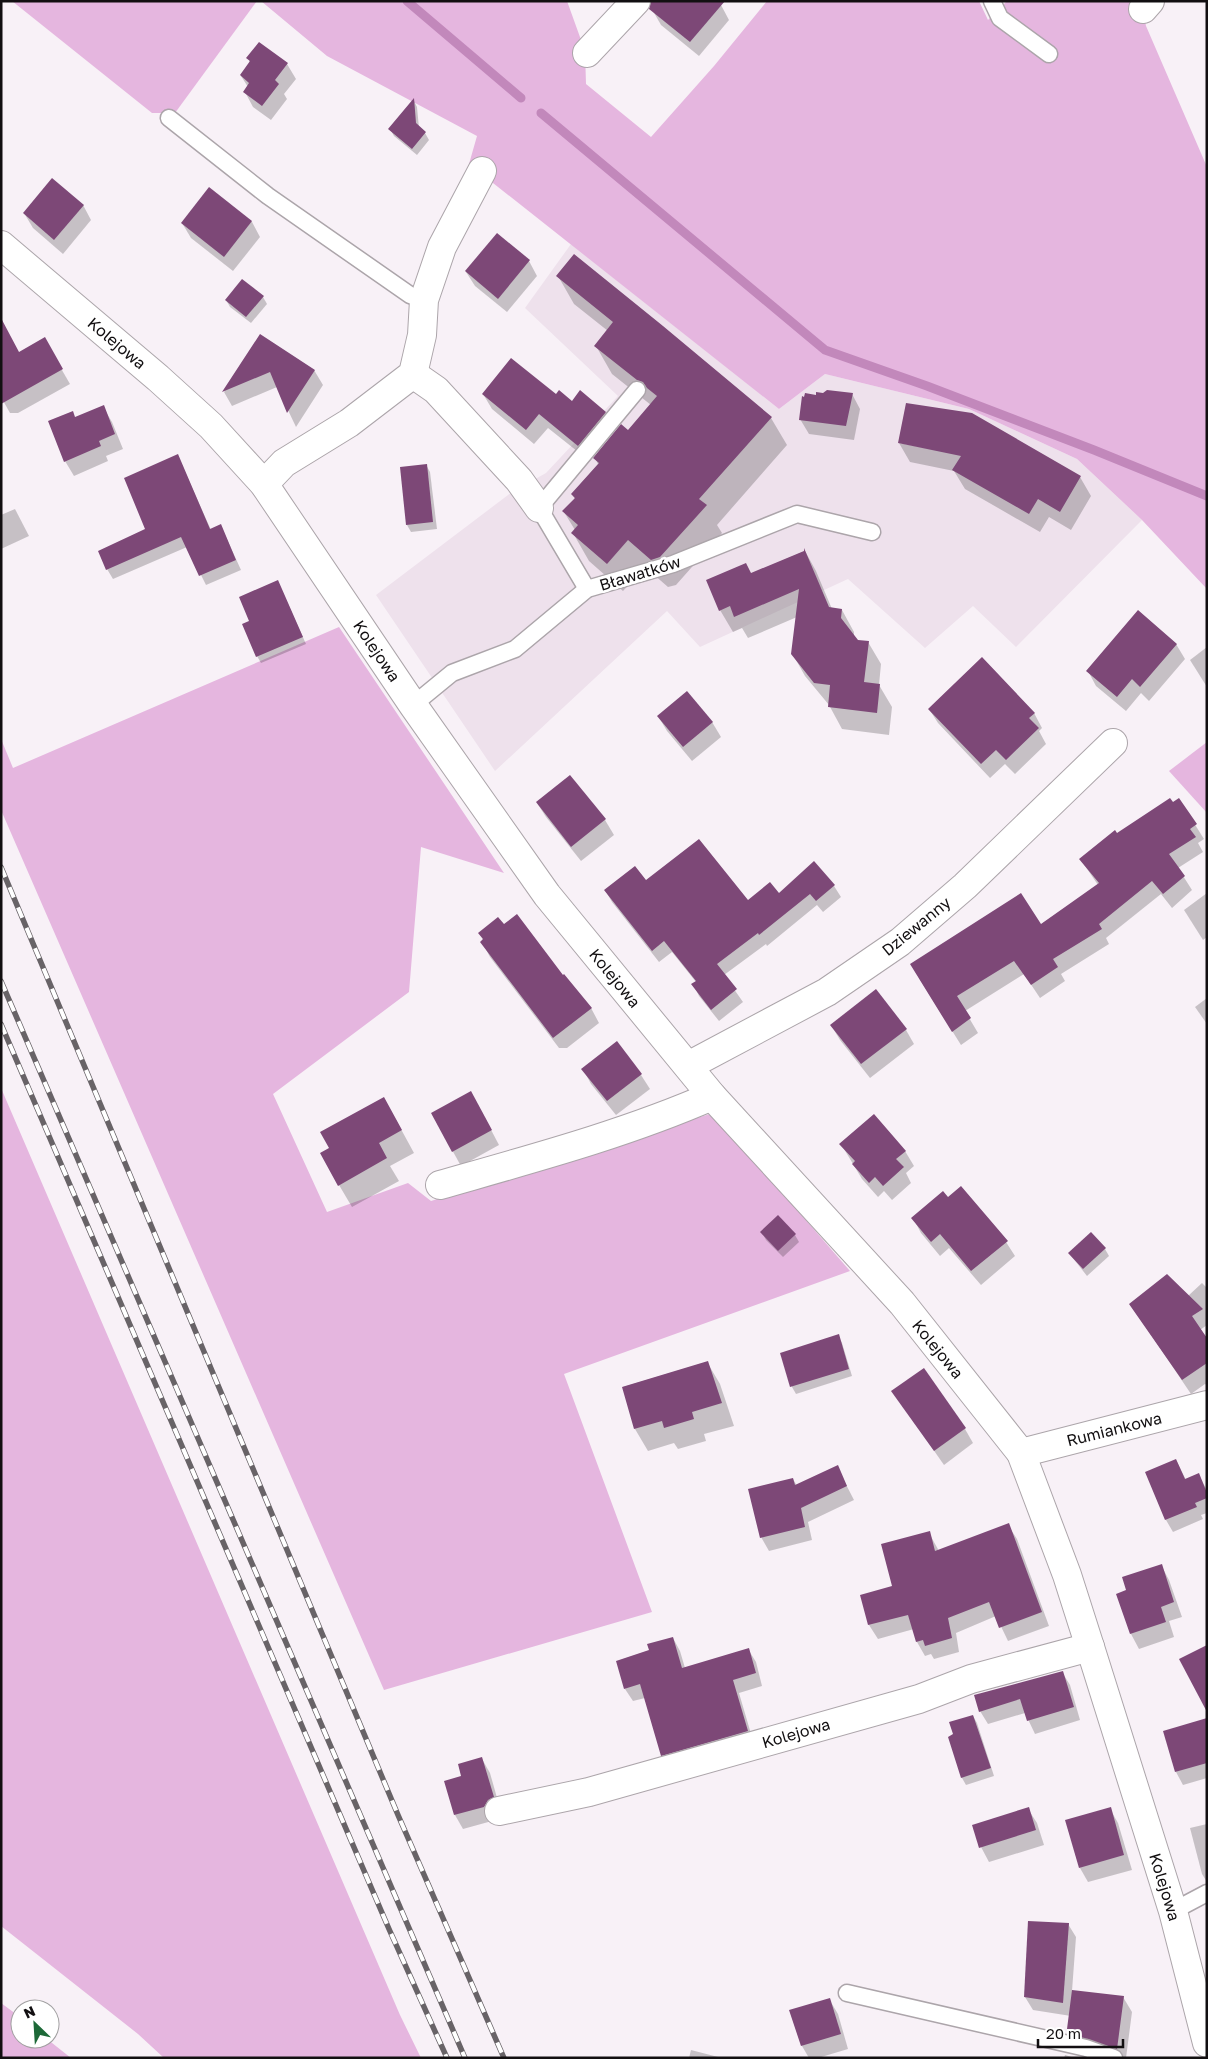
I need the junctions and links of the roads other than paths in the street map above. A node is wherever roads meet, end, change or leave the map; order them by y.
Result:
1 (636, 1) edge
2 (992, 1) edge
3 (587, 53) dead end
4 (1049, 54) dead end
5 (169, 118) dead end
6 (482, 171) dead end
7 (1, 245) edge
8 (424, 300) junction
9 (413, 374) junction
10 (637, 390) dead end
11 (264, 484) junction
12 (539, 508) junction
13 (872, 532) dead end
14 (587, 589) junction
15 (414, 705) junction
16 (1114, 744) dead end
17 (688, 1066) junction
18 (712, 1096) junction
19 (440, 1185) dead end
20 (1207, 1405) edge
21 (1021, 1453) junction
22 (1090, 1647) junction
23 (499, 1811) dead end
24 (1207, 1893) edge
25 (1173, 1911) junction
26 (847, 1992) dead end
27 (1207, 2042) edge
28 (1114, 2058) edge

1 - 3 street
2 - 4 lane
5 - 8 lane
6 - 8 street
7 - 11 street, Kolejowa
8 - 9 street
9 - 11 street
9 - 12 street, Bławatków
10 - 12 lane
11 - 15 street, Kolejowa
12 - 14 lane, Bławatków
13 - 14 lane, Bławatków
14 - 15 lane
15 - 17 street, Kolejowa
16 - 17 street, Dziewanny
17 - 18 street, Kolejowa
18 - 19 street
18 - 21 street, Kolejowa
20 - 21 street, Rumiankowa
21 - 22 street, Kolejowa
22 - 23 street, Kolejowa
22 - 25 street, Kolejowa
24 - 25 lane
25 - 27 street, Kolejowa
26 - 28 lane

